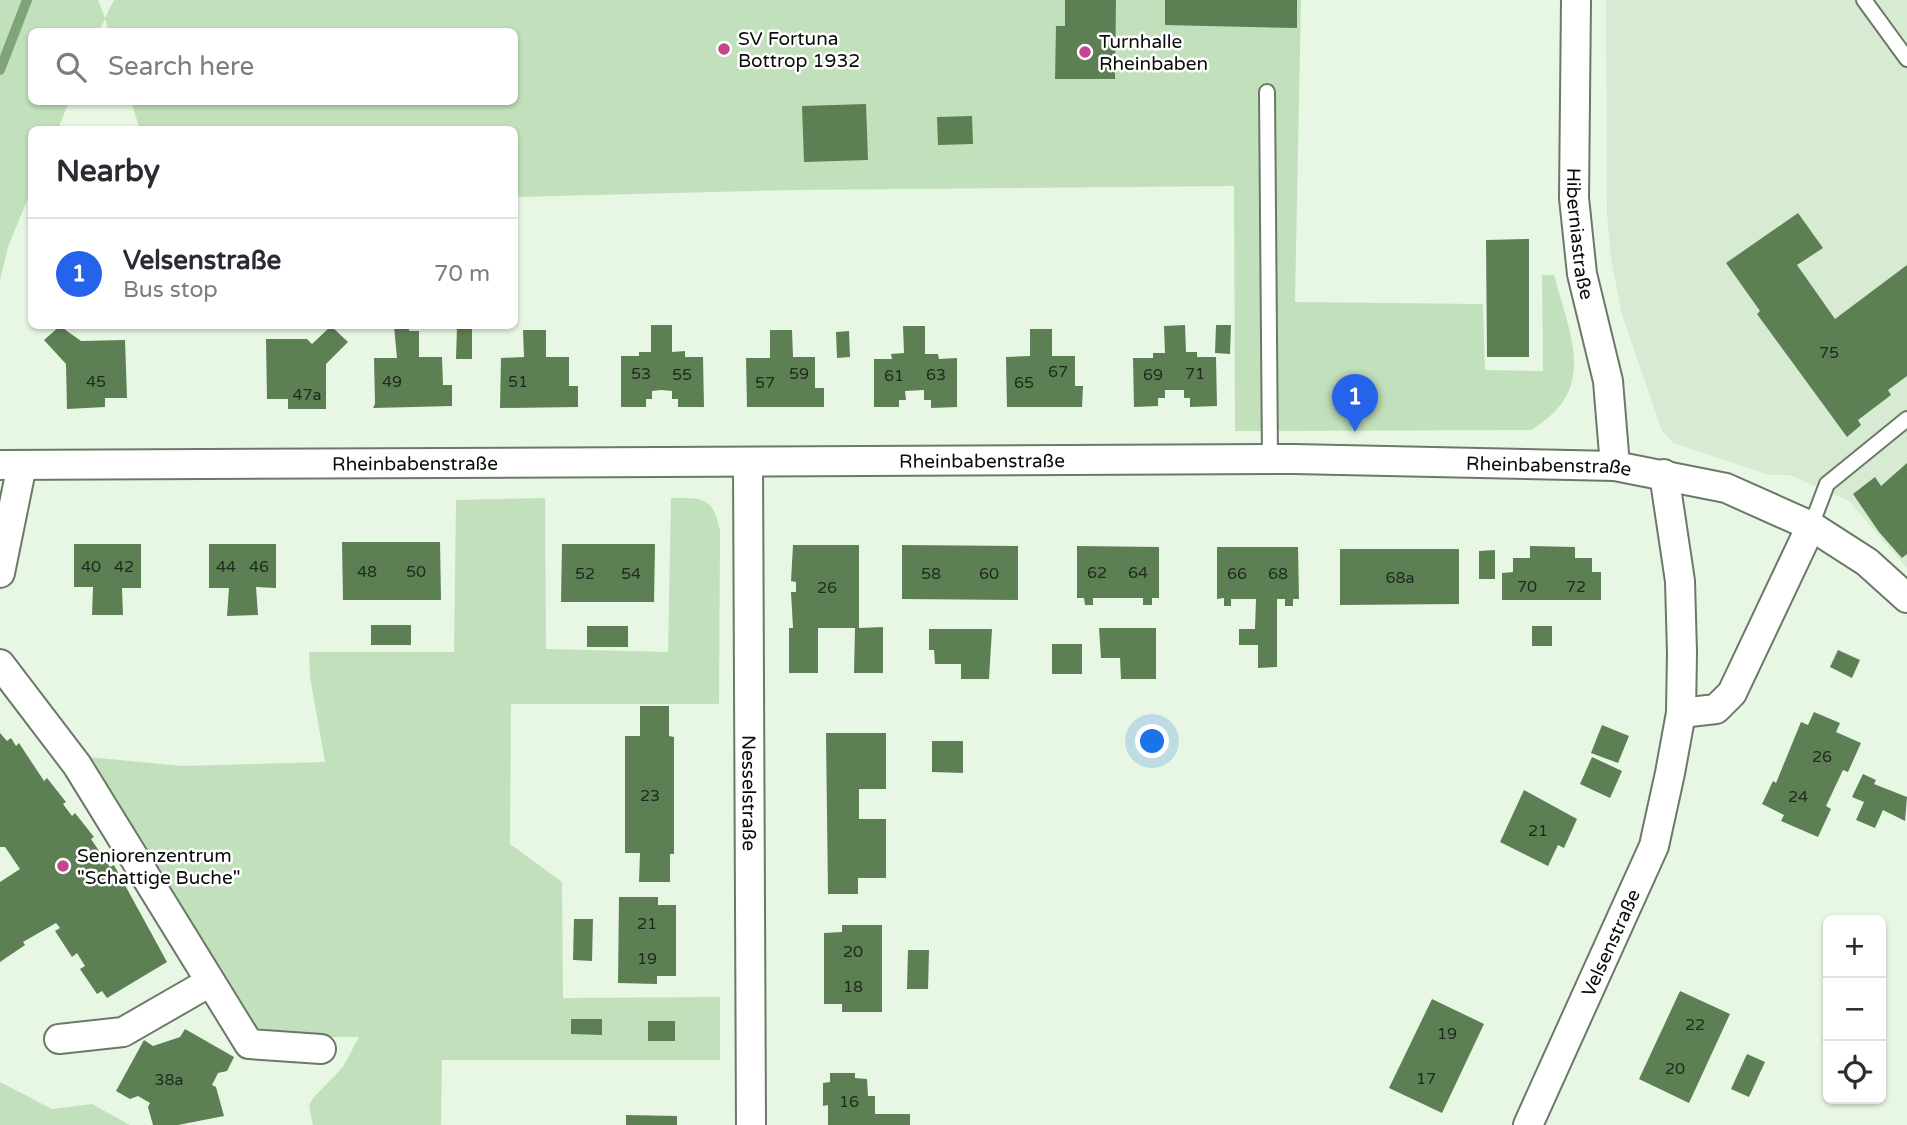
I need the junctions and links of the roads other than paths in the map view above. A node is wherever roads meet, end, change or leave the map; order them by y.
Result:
1 (1576, 0) edge
2 (1864, 0) edge
3 (1907, 59) edge
4 (1267, 92) dead end
5 (1907, 419) edge
6 (1270, 459) junction
7 (748, 462) junction
8 (11, 465) edge
9 (1615, 466) junction
10 (1664, 474) junction
11 (1811, 526) junction
12 (0, 573) edge
13 (1907, 598) edge
14 (0, 664) edge
15 (1681, 713) junction
16 (210, 982) junction
17 (58, 1039) dead end
18 (321, 1049) dead end
19 (751, 1125) edge
20 (1528, 1125) edge

1 - 9 street, Hiberniastraße
2 - 3 lane
4 - 6 lane
5 - 11 lane
6 - 7 street, Rheinbabenstraße
6 - 9 street, Rheinbabenstraße
7 - 8 street, Rheinbabenstraße
7 - 19 street, Nesselstraße
8 - 12 street, Rheinbabenstraße
9 - 10 street, Rheinbabenstraße
10 - 11 street, Rheinbabenstraße
10 - 15 street, Velsenstraße
11 - 13 street, Rheinbabenstraße
11 - 15 street
14 - 16 street
15 - 20 street, Velsenstraße
16 - 17 street
16 - 18 street

